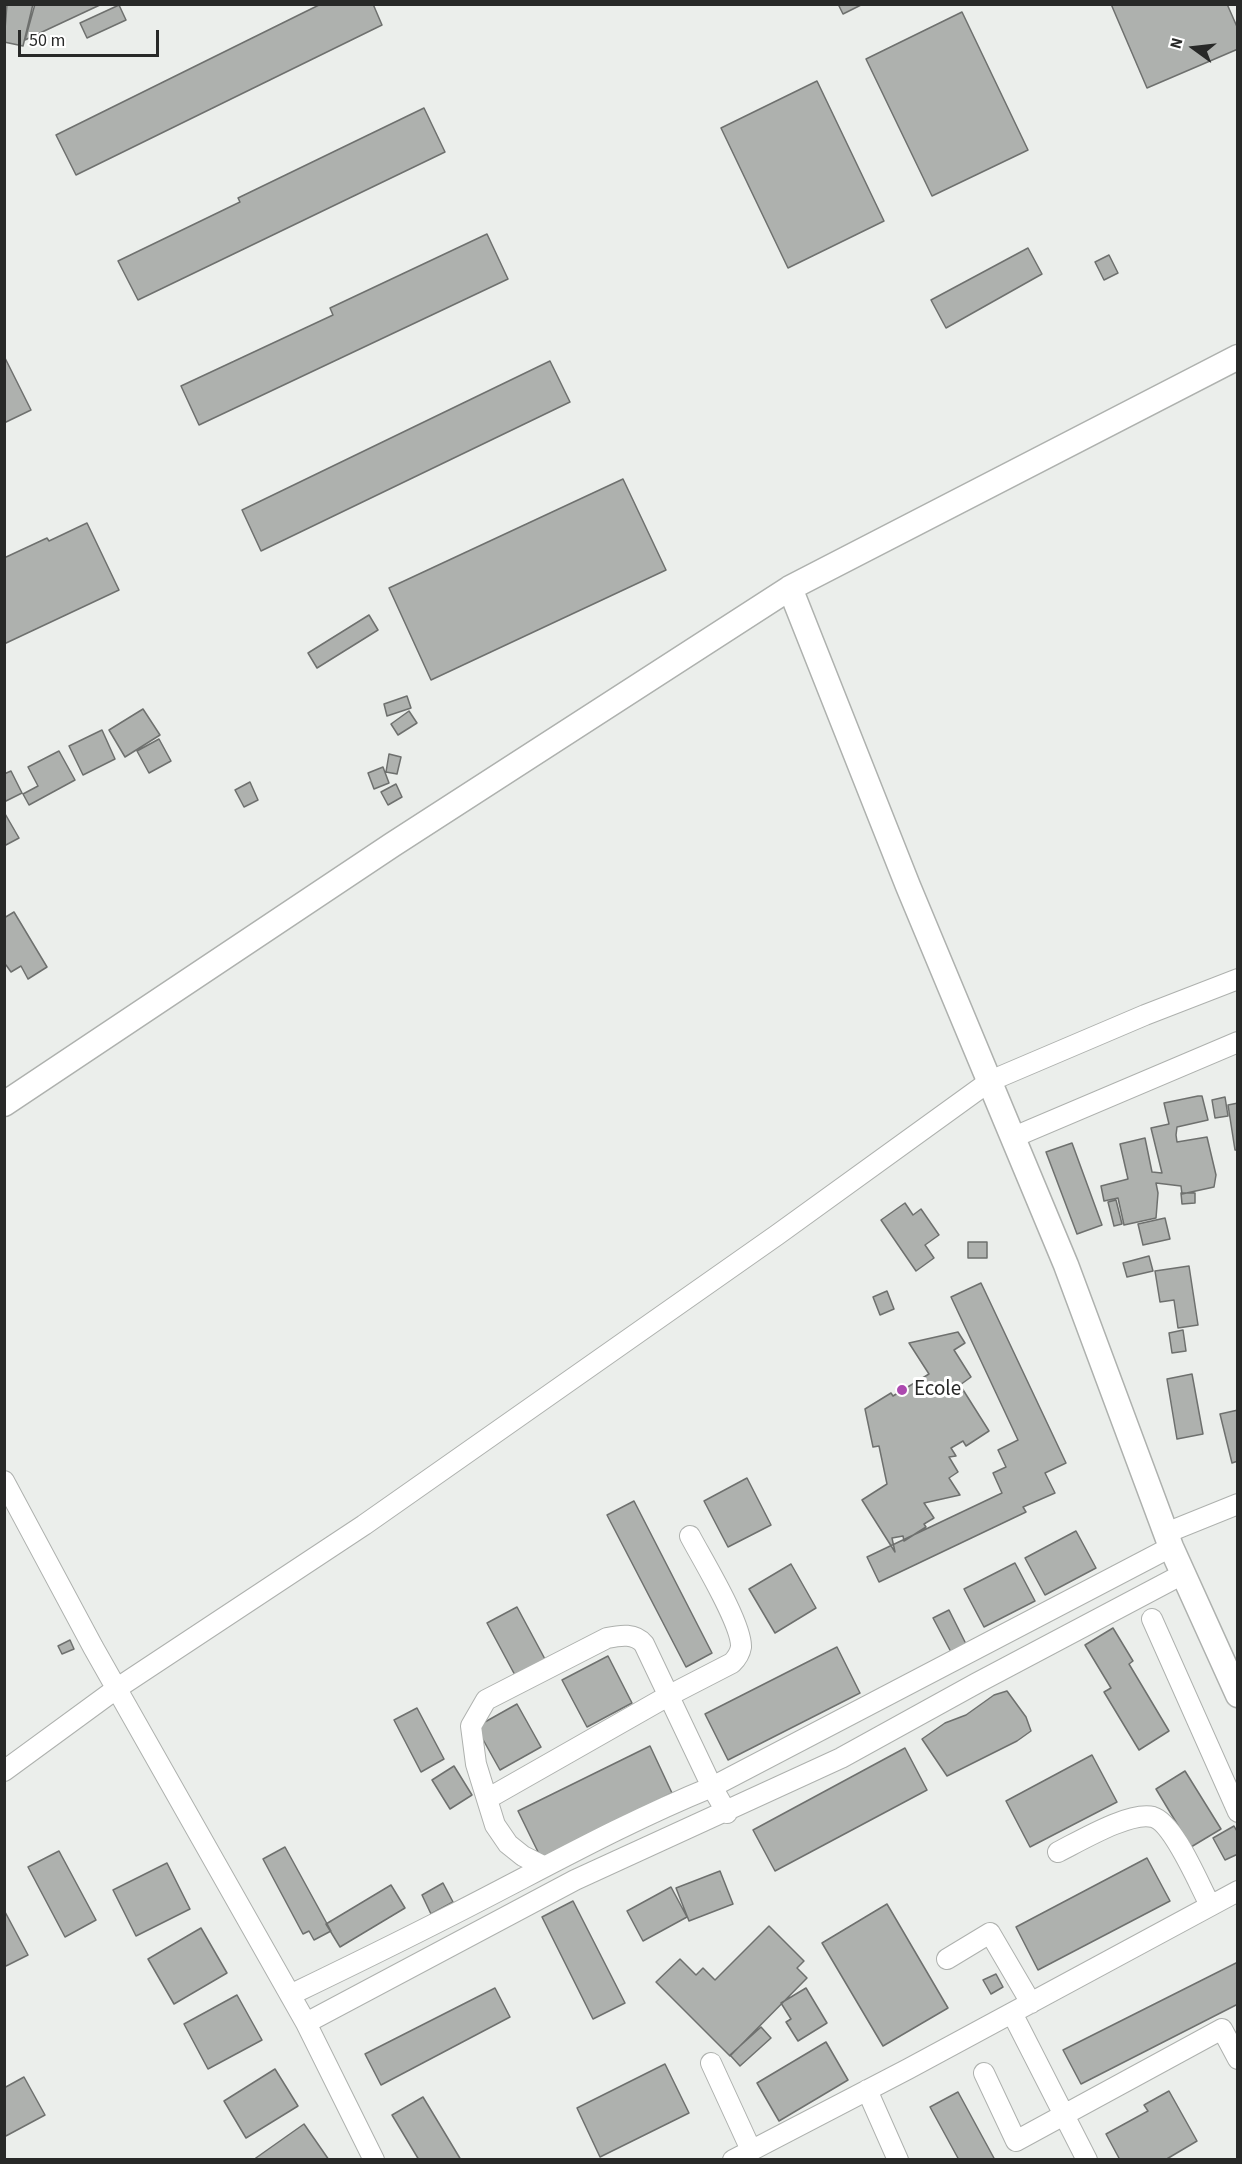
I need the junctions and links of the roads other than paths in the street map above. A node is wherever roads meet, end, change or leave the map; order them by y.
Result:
1 (1238, 357) edge
2 (790, 588) junction
3 (1238, 979) edge
4 (1238, 1042) edge
5 (990, 1081) junction
6 (4, 1104) edge
7 (1014, 1137) junction
8 (4, 1481) edge
9 (1238, 1504) edge
10 (690, 1536) dead end
11 (1168, 1540) junction
12 (1183, 1574) junction
13 (1152, 1619) dead end
14 (116, 1689) junction
15 (1238, 1695) edge
16 (668, 1696) junction
17 (4, 1771) edge
18 (712, 1787) junction
19 (487, 1799) junction
20 (1238, 1812) edge
21 (727, 1813) junction
22 (584, 1845) junction
23 (1058, 1852) dead end
24 (543, 1866) junction
25 (595, 1873) junction
26 (1238, 1891) edge
27 (1209, 1905) junction
28 (946, 1959) dead end
29 (290, 1995) junction
30 (1031, 2003) junction
31 (1012, 2013) junction
32 (306, 2023) junction
33 (1238, 2059) edge
34 (711, 2063) dead end
35 (984, 2073) dead end
36 (867, 2090) junction
37 (1065, 2115) junction
38 (751, 2150) junction
39 (374, 2160) edge
40 (733, 2160) edge
41 (898, 2160) edge
42 (1087, 2160) edge

1 - 2 street
2 - 5 street
2 - 6 street
3 - 5 street
4 - 7 street
5 - 7 street
5 - 14 street
7 - 11 street
8 - 14 street
9 - 11 street
10 - 16 street
11 - 12 street
11 - 18 street
12 - 15 street
12 - 21 street
13 - 20 street
14 - 17 street
14 - 29 street
16 - 18 street
16 - 19 street
16 - 19 street
18 - 21 street
18 - 22 street
19 - 24 street
21 - 25 street
22 - 24 street
22 - 25 street
23 - 27 street
24 - 29 street
25 - 32 street
26 - 27 street
27 - 30 street
28 - 30 street
29 - 32 street
30 - 31 street
31 - 36 street
31 - 37 street
32 - 39 street
33 - 37 street
34 - 38 street
35 - 37 street
36 - 38 street
36 - 41 street
37 - 42 street
38 - 40 street

